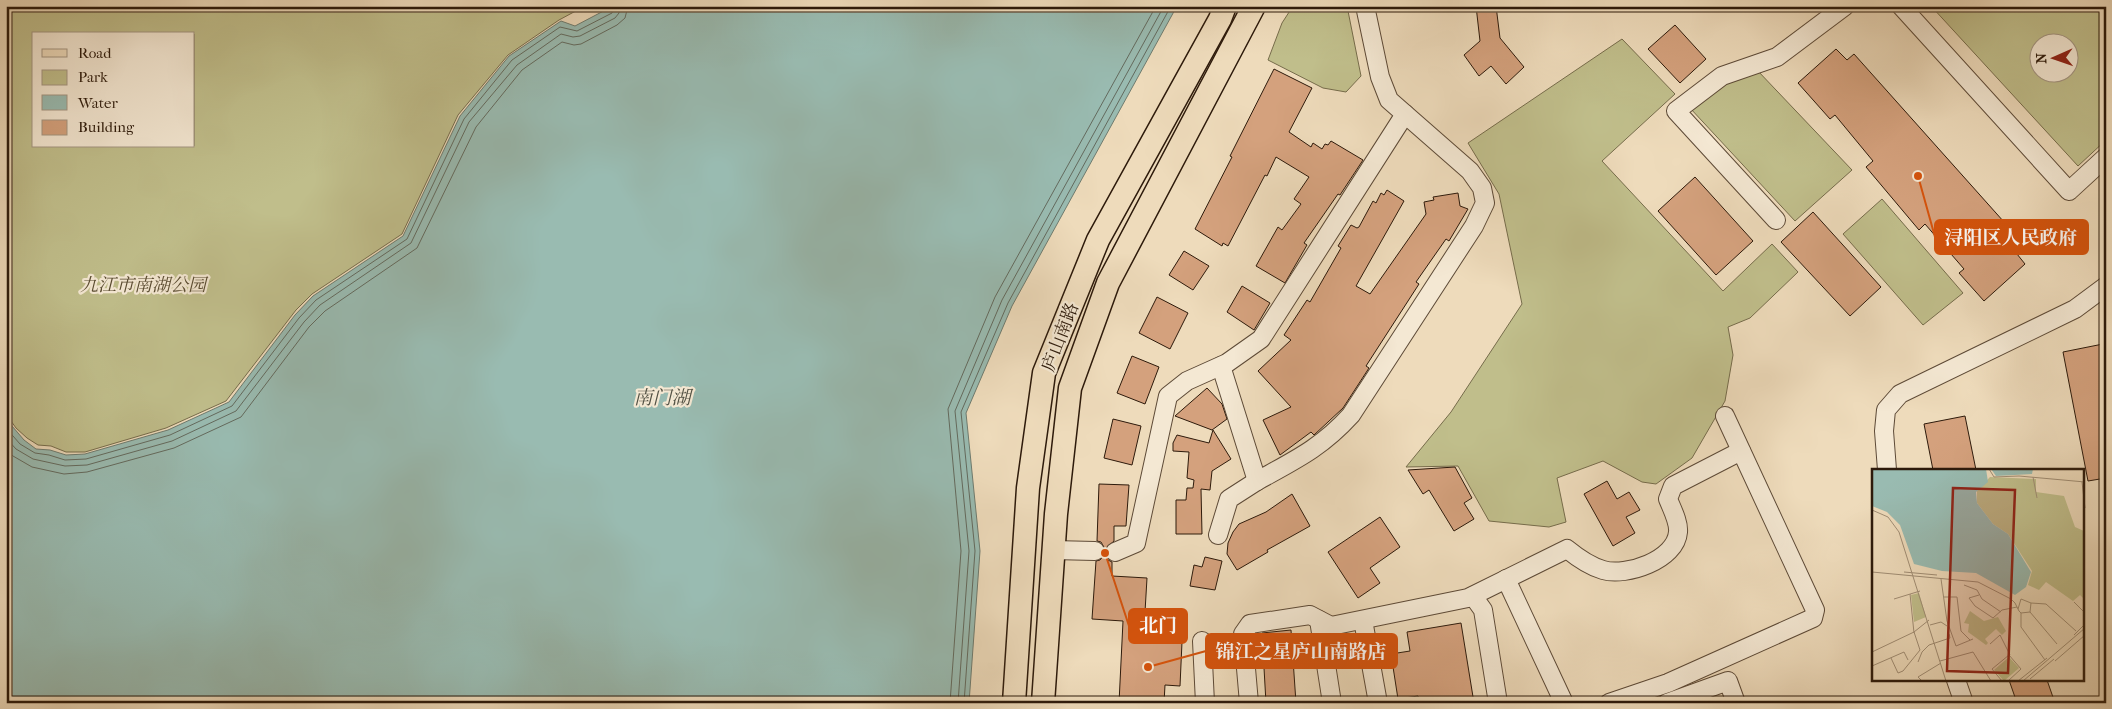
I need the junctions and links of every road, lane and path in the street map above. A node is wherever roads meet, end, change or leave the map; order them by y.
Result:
1 (1225, 6) edge
2 (1254, 6) edge
3 (1364, 6) edge
4 (1845, 6) edge
5 (1901, 6) edge
6 (1405, 114) junction
7 (2106, 157) edge
8 (1776, 220) dead end
9 (2106, 286) edge
10 (1221, 366) junction
11 (1725, 416) dead end
12 (1741, 451) junction
13 (1887, 469) edge
14 (1257, 481) junction
15 (1218, 535) dead end
16 (1053, 550) junction
17 (1095, 551) dead end
18 (1115, 552) dead end
19 (1506, 579) junction
20 (1473, 596) junction
21 (1319, 620) junction
22 (1363, 620) junction
23 (1202, 641) dead end
24 (1957, 682) edge
25 (1014, 703) edge
26 (1043, 703) edge
27 (1205, 703) edge
28 (1249, 703) edge
29 (1332, 703) edge
30 (1378, 703) edge
31 (1498, 703) edge
32 (1564, 703) edge
33 (1609, 703) edge
34 (1667, 703) edge
35 (1736, 703) edge
36 (1964, 703) edge

1 - 25 main road, 庐山南路
2 - 16 main road, 庐山南路
3 - 6 street
4 - 8 street
5 - 7 street
6 - 10 street
6 - 14 street
9 - 13 street
10 - 14 street
10 - 18 street
11 - 12 street
12 - 19 street
12 - 33 street
14 - 15 street
16 - 17 street
16 - 26 main road, 庐山南路
19 - 20 street
19 - 32 street
20 - 22 street
20 - 31 street
21 - 22 street
21 - 28 street
21 - 29 street
22 - 30 street
23 - 27 street
24 - 36 street
34 - 35 street

